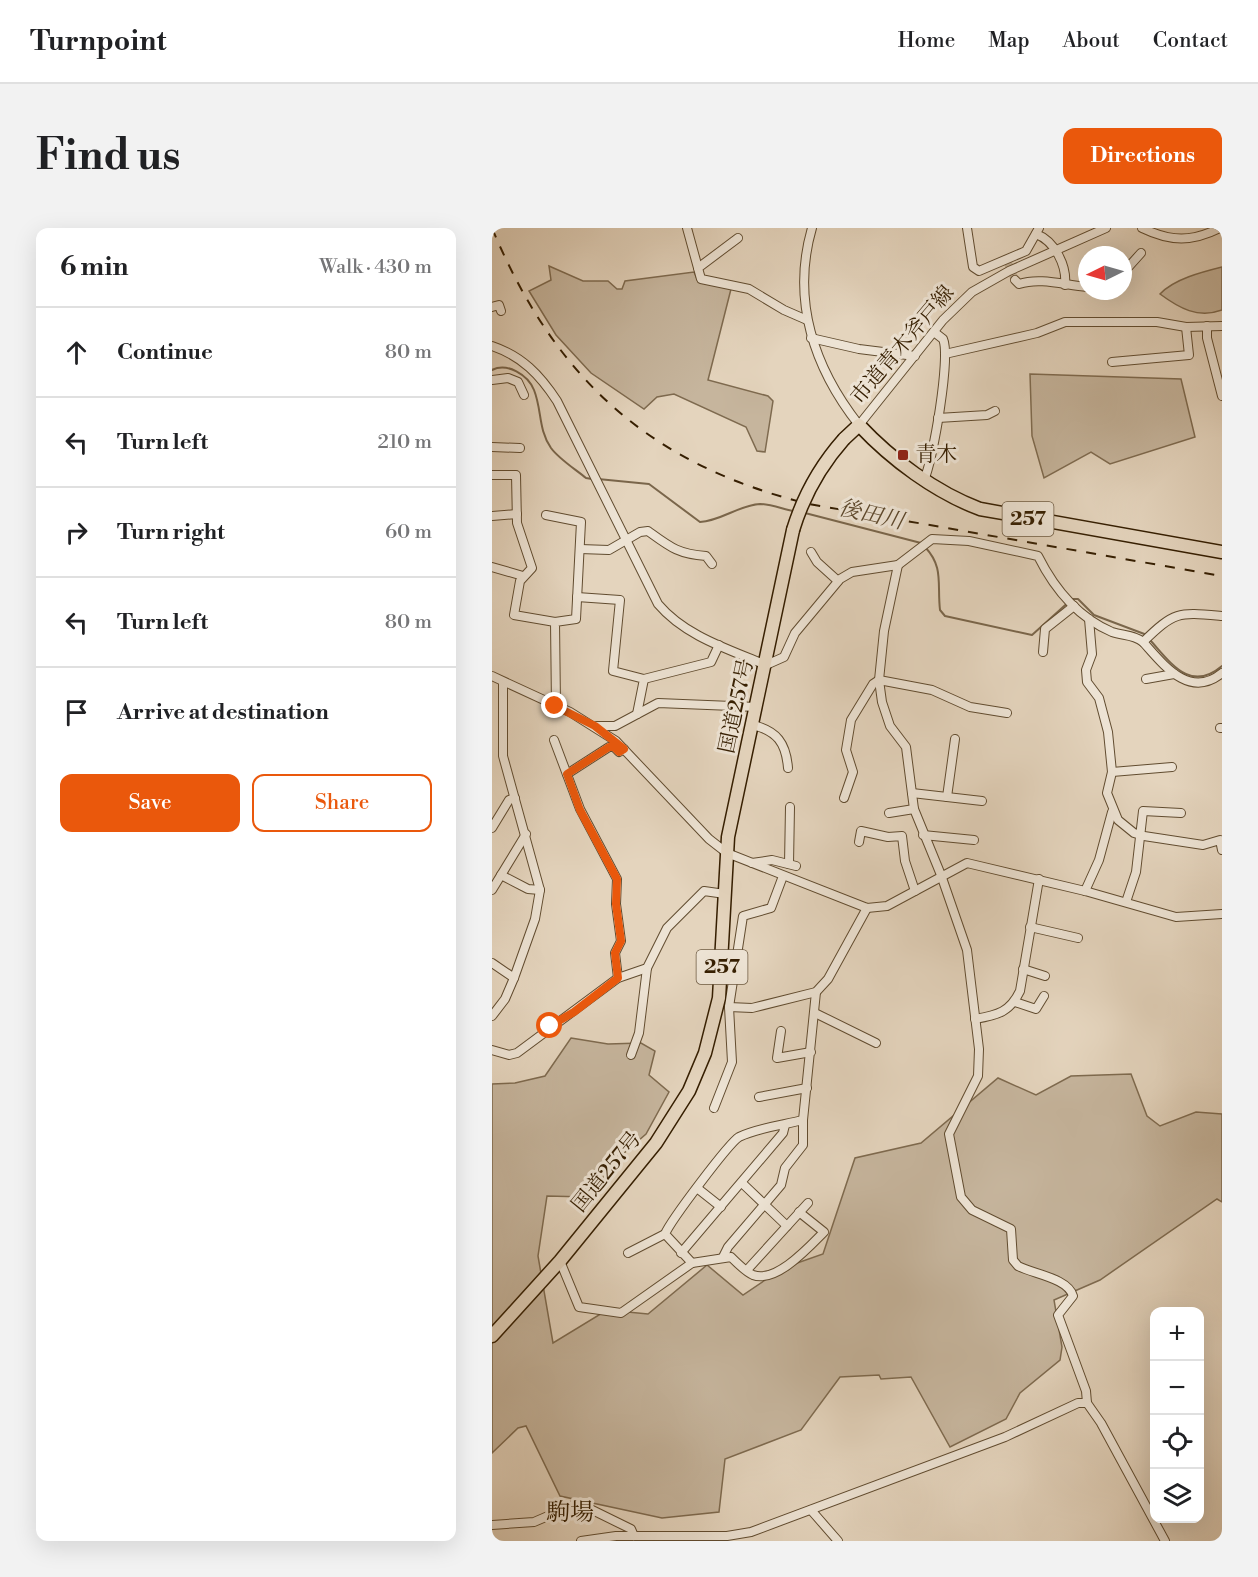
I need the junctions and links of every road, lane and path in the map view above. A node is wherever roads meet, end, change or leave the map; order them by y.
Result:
1 (687, 228) edge
2 (812, 228) edge
3 (967, 228) edge
4 (1106, 228) edge
5 (1142, 228) edge
6 (1220, 228) edge
7 (1038, 231) edge
8 (738, 238) dead end
9 (1055, 250) junction
10 (1141, 253) dead end
11 (1132, 263) edge
12 (698, 268) junction
13 (1015, 280) dead end
14 (1065, 285) junction
15 (1078, 286) edge
16 (492, 307) edge
17 (501, 310) dead end
18 (807, 320) junction
19 (1207, 326) junction
20 (1222, 326) edge
21 (1186, 327) junction
22 (934, 332) junction
23 (811, 338) junction
24 (492, 346) edge
25 (945, 354) junction
26 (915, 356) junction
27 (1112, 362) dead end
28 (492, 380) edge
29 (524, 395) dead end
30 (1222, 396) edge
31 (995, 411) dead end
32 (938, 418) junction
33 (859, 426) junction
34 (492, 447) edge
35 (520, 448) dead end
36 (492, 475) edge
37 (924, 480) junction
38 (516, 514) junction
39 (546, 515) dead end
40 (492, 516) edge
41 (626, 542) junction
42 (580, 549) junction
43 (811, 552) dead end
44 (1222, 552) edge
45 (712, 564) dead end
46 (898, 565) junction
47 (492, 567) edge
48 (523, 576) junction
49 (838, 581) junction
50 (577, 597) junction
51 (1073, 605) junction
52 (1222, 616) edge
53 (1089, 619) junction
54 (555, 622) junction
55 (1146, 639) junction
56 (719, 645) junction
57 (1043, 651) dead end
58 (766, 665) junction
59 (1222, 673) edge
60 (1174, 674) junction
61 (492, 676) edge
62 (644, 679) junction
63 (1146, 679) dead end
64 (879, 680) junction
65 (503, 682) junction
66 (555, 706) junction
67 (757, 707) junction
68 (1007, 713) dead end
69 (637, 714) junction
70 (753, 724) junction
71 (595, 726) junction
72 (955, 739) dead end
73 (554, 740) dead end
74 (624, 749) junction
75 (1172, 767) dead end
76 (788, 768) dead end
77 (1113, 772) junction
78 (567, 774) junction
79 (912, 793) junction
80 (947, 797) junction
81 (515, 798) junction
82 (844, 798) dead end
83 (982, 801) dead end
84 (789, 807) dead end
85 (1112, 808) junction
86 (914, 809) junction
87 (889, 813) dead end
88 (1181, 813) dead end
89 (492, 828) edge
90 (526, 834) junction
91 (923, 835) junction
92 (1140, 835) junction
93 (975, 840) dead end
94 (859, 842) dead end
95 (1222, 850) edge
96 (727, 853) junction
97 (752, 863) junction
98 (501, 875) junction
99 (941, 875) junction
100 (783, 876) junction
101 (1039, 879) junction
102 (492, 890) edge
103 (540, 890) junction
104 (915, 891) junction
105 (1085, 891) junction
106 (724, 894) junction
107 (1126, 902) junction
108 (867, 908) junction
109 (1222, 914) edge
110 (1030, 927) junction
111 (1078, 938) dead end
112 (492, 963) edge
113 (647, 968) junction
114 (1023, 969) junction
115 (1045, 976) dead end
116 (514, 978) junction
117 (618, 978) junction
118 (816, 992) junction
119 (1044, 996) dead end
120 (1015, 1002) junction
121 (729, 1007) junction
122 (815, 1012) junction
123 (492, 1016) edge
124 (975, 1020) junction
125 (782, 1031) dead end
126 (876, 1043) dead end
127 (492, 1050) edge
128 (811, 1052) junction
129 (631, 1055) dead end
130 (807, 1088) junction
131 (759, 1097) dead end
132 (714, 1108) dead end
133 (803, 1120) junction
134 (785, 1125) junction
135 (742, 1183) junction
136 (697, 1188) junction
137 (808, 1203) dead end
138 (763, 1206) junction
139 (721, 1207) junction
140 (800, 1212) junction
141 (787, 1226) junction
142 (666, 1234) junction
143 (628, 1253) dead end
144 (681, 1253) junction
145 (723, 1257) junction
146 (560, 1260) junction
147 (692, 1263) junction
148 (747, 1270) junction
149 (492, 1336) edge
150 (1087, 1403) junction
151 (811, 1510) junction
152 (492, 1526) edge
153 (634, 1536) junction
154 (581, 1541) edge
155 (838, 1541) edge
156 (1165, 1541) edge

1 - 12 street
2 - 18 street
3 - 7 street
4 - 9 street, 市道青木斧戸線
5 - 6 street
7 - 9 street
8 - 12 street
9 - 14 street
9 - 22 street, 市道青木斧戸線
10 - 11 street
12 - 18 street
13 - 14 street
14 - 15 street
16 - 17 street
18 - 23 street
19 - 20 street
19 - 21 street
19 - 30 street
21 - 25 street
21 - 27 street
22 - 25 street
22 - 26 street, 市道青木斧戸線
23 - 26 street
23 - 33 street
24 - 41 street
25 - 32 street
26 - 33 street, 市道青木斧戸線
28 - 29 street
31 - 32 street
32 - 37 street
33 - 37 highway, 257
33 - 58 highway, 国道257号 / 257, bridge
34 - 35 street
36 - 38 street
37 - 44 highway, 257
38 - 40 street
38 - 48 street
39 - 42 street
41 - 42 street
41 - 45 street
41 - 56 street
42 - 50 street
43 - 49 street
46 - 49 street
46 - 51 street
46 - 64 street
47 - 48 street
48 - 54 street
49 - 58 street
50 - 54 street
50 - 62 street
51 - 53 street
51 - 57 street
52 - 55 street
53 - 55 street
53 - 77 street
54 - 66 street
55 - 60 street
56 - 58 street
56 - 62 street
58 - 67 highway, 国道257号 / 257
59 - 60 street
60 - 63 street
61 - 65 street
62 - 69 street
64 - 68 street
64 - 79 street
64 - 82 street
65 - 66 street
65 - 81 street
66 - 71 street
67 - 69 street
67 - 70 highway, 国道257号 / 257
69 - 71 street
70 - 76 street
70 - 96 highway, 国道257号 / 257
71 - 74 street
72 - 80 street
73 - 78 street
74 - 78 street
74 - 96 street
75 - 77 street
77 - 85 street
78 - 117 street
79 - 80 street
79 - 86 street
80 - 83 street
81 - 89 street
81 - 90 street
84 - 97 street
85 - 92 street
85 - 105 street
86 - 87 street
86 - 91 street
88 - 92 street
90 - 98 street
90 - 103 street
91 - 93 street
91 - 99 street
92 - 95 street
92 - 107 street
94 - 104 street
96 - 97 street
96 - 106 highway, 国道257号 / 257
97 - 100 street
98 - 102 street
98 - 103 street
99 - 101 street
99 - 104 street
99 - 124 street
100 - 108 street
100 - 121 street
101 - 105 street
101 - 110 street
103 - 116 street
104 - 108 street
105 - 107 street
106 - 113 street
106 - 146 highway, 国道257号 / 257
107 - 109 street
108 - 118 street
110 - 111 street
110 - 114 street
112 - 116 street
113 - 117 street
113 - 129 street
114 - 115 street
114 - 120 street
116 - 123 street
117 - 127 street
118 - 121 street
118 - 122 street
119 - 120 street
120 - 124 street
121 - 132 street
122 - 126 street
122 - 128 street
124 - 150 street
125 - 128 street
128 - 130 street
130 - 131 street
130 - 133 street
133 - 134 street
133 - 138 street
134 - 135 street
134 - 136 street
135 - 138 street
135 - 139 street
136 - 139 street
136 - 142 street
137 - 140 street
138 - 141 street
138 - 145 street
139 - 144 street
140 - 141 street
140 - 148 street
141 - 148 street
142 - 143 street
142 - 144 street
144 - 147 street
145 - 147 street
145 - 148 street
146 - 147 street
146 - 149 highway, 国道257号 / 257
150 - 151 street
150 - 156 street
151 - 153 street
151 - 155 street
152 - 153 street
153 - 154 street

